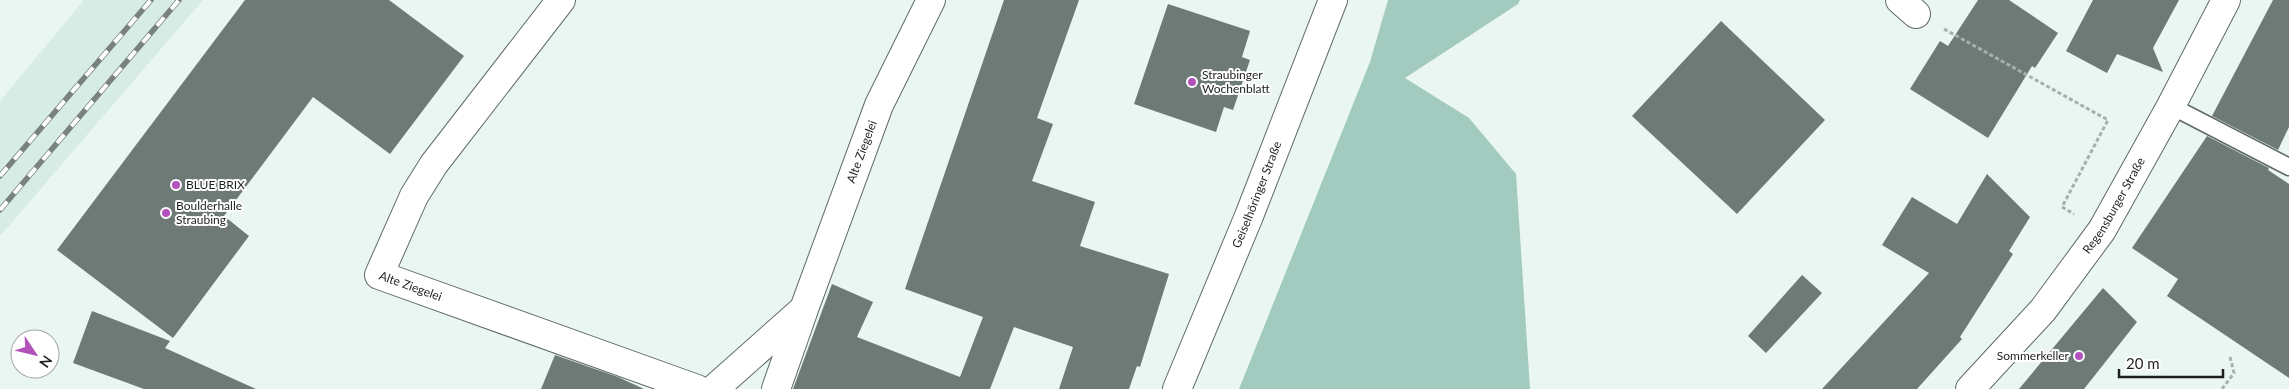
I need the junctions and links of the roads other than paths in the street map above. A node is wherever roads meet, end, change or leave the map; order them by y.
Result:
1 (561, 0) edge
2 (931, 0) edge
3 (1333, 0) edge
4 (2226, 0) edge
5 (2171, 106) junction
6 (2289, 167) edge
7 (804, 308) junction
8 (698, 389) edge
9 (714, 389) edge
10 (776, 389) edge
11 (1177, 389) edge
12 (1970, 389) edge

1 - 8 street, Alte Ziegelei
2 - 7 street, Alte Ziegelei
3 - 11 street, Geiselhöringer Straße
4 - 5 street, Regensburger Straße
5 - 6 lane
5 - 12 street, Regensburger Straße
7 - 9 street, Alte Ziegelei
7 - 10 street, Alte Ziegelei

